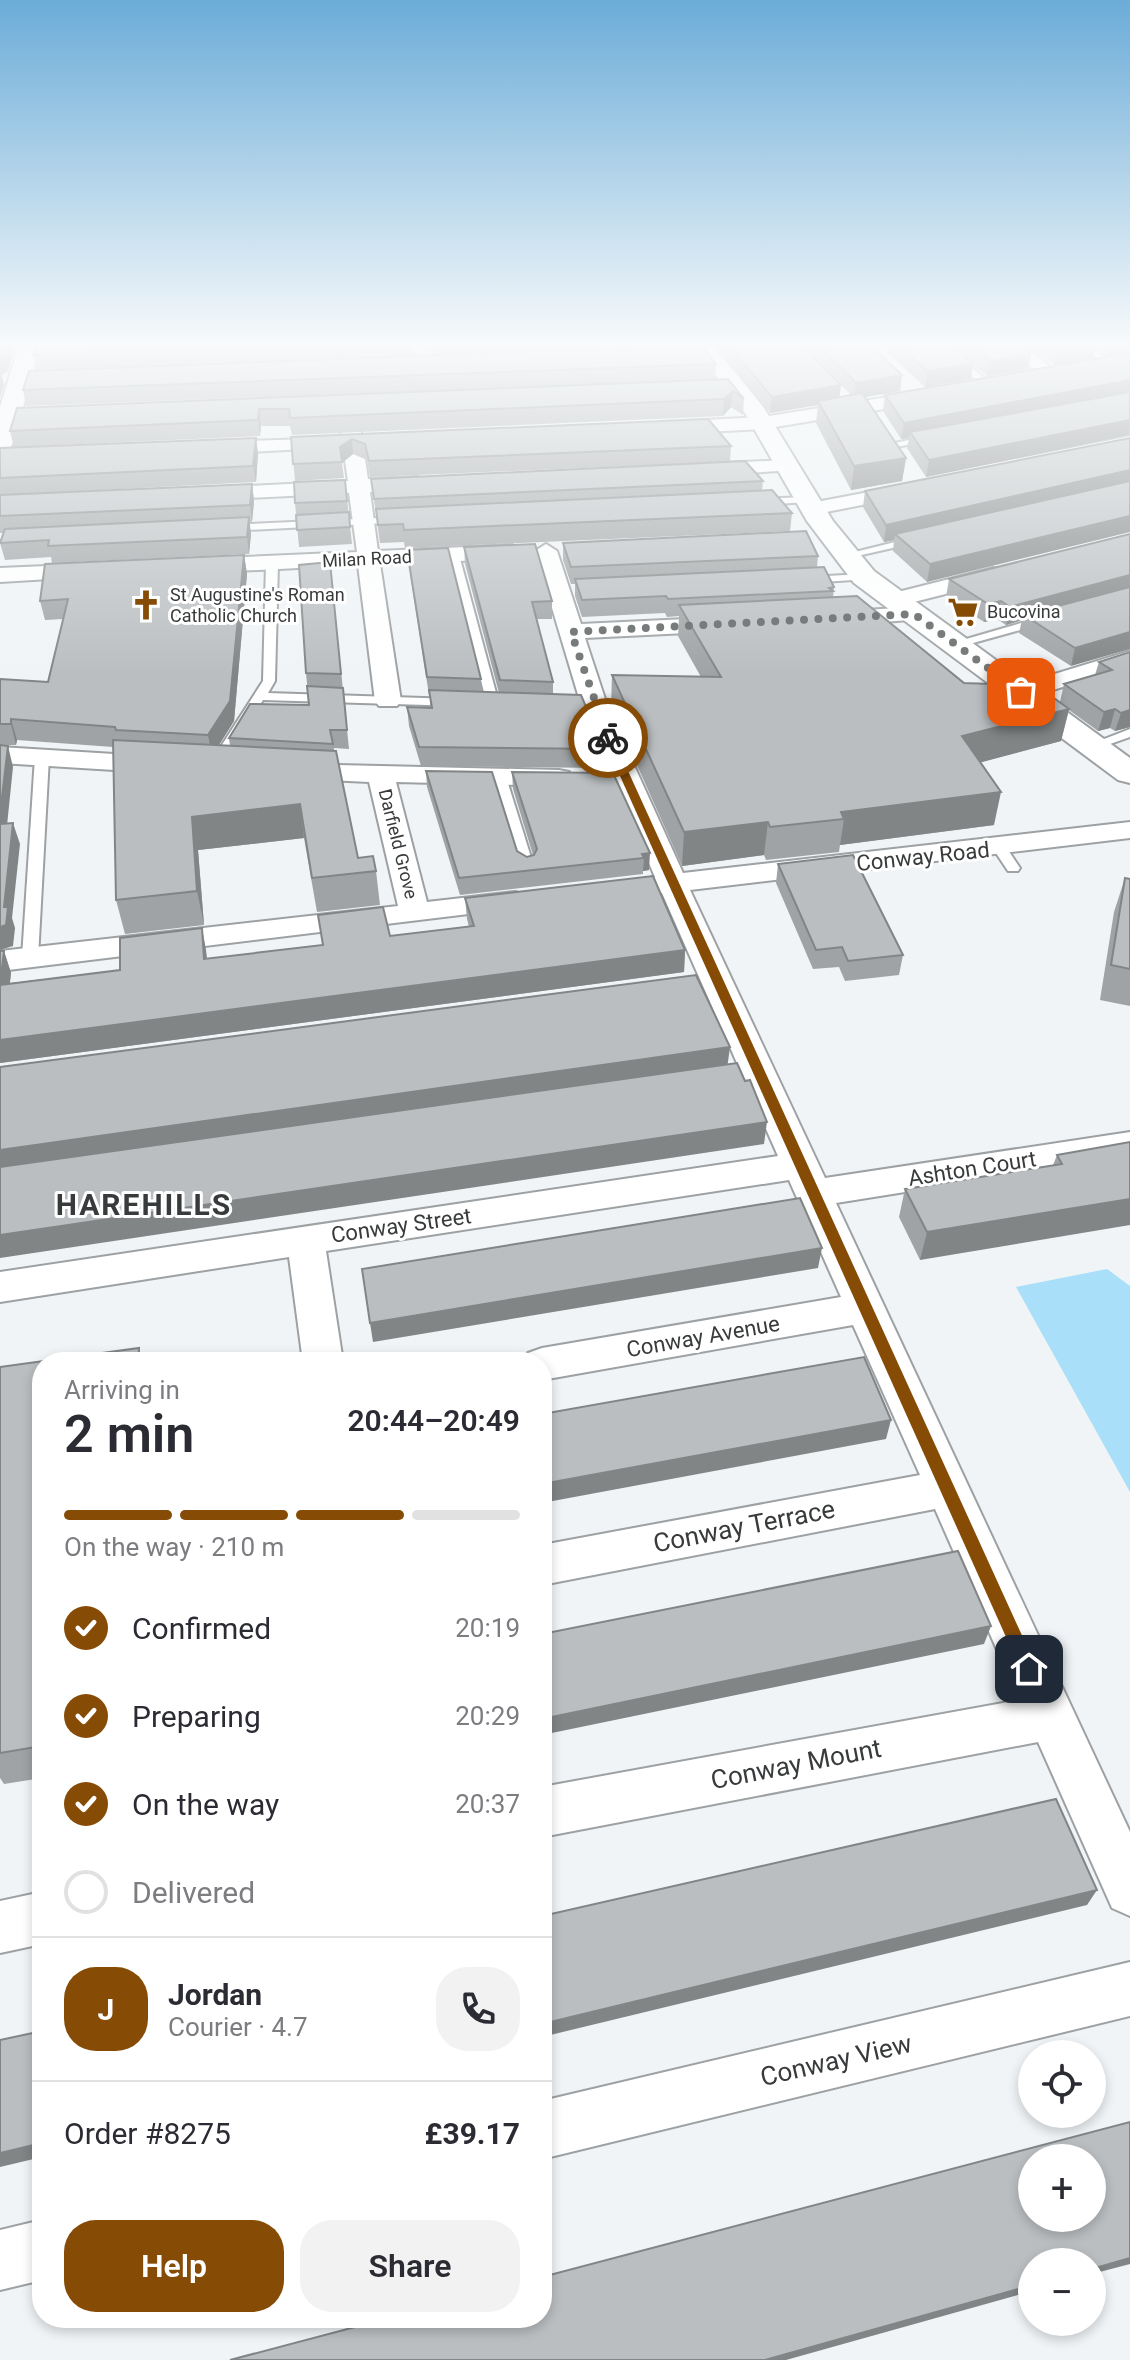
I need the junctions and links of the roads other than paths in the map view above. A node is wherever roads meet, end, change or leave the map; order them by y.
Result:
1 (359, 455) edge
2 (781, 455) edge
3 (900, 455) edge
4 (787, 466) junction
5 (676, 471) edge
6 (438, 482) edge
7 (358, 486) junction
8 (188, 495) edge
9 (743, 503) edge
10 (808, 505) junction
11 (411, 519) edge
12 (363, 522) junction
13 (221, 529) edge
14 (934, 536) edge
15 (798, 539) edge
16 (837, 547) junction
17 (454, 555) junction
18 (368, 558) junction
19 (272, 563) junction
20 (176, 567) edge
21 (112, 570) edge
22 (1012, 570) edge
23 (0, 575) edge
24 (864, 577) junction
25 (787, 581) edge
26 (904, 607) junction
27 (1057, 616) edge
28 (805, 620) edge
29 (758, 622) edge
30 (571, 632) junction
31 (955, 644) junction
32 (1130, 658) edge
33 (1021, 692) junction
34 (258, 696) junction
35 (388, 701) junction
36 (463, 703) edge
37 (478, 704) edge
38 (493, 704) junction
39 (507, 705) edge
40 (1130, 733) edge
41 (1093, 746) junction
42 (0, 755) edge
43 (42, 757) junction
44 (198, 768) junction
45 (244, 770) edge
46 (275, 771) edge
47 (1130, 773) edge
48 (381, 776) junction
49 (499, 777) junction
50 (598, 779) junction
51 (1130, 830) edge
52 (527, 867) edge
53 (672, 883) junction
54 (627, 888) edge
55 (536, 899) edge
56 (415, 913) junction
57 (30, 958) junction
58 (0, 961) edge
59 (1130, 1144) edge
60 (808, 1179) junction
61 (305, 1239) junction
62 (0, 1287) edge
63 (865, 1308) junction
64 (322, 1352) edge
65 (552, 1362) edge
66 (947, 1488) junction
67 (552, 1563) edge
68 (1050, 1717) junction
69 (552, 1810) edge
70 (1130, 1890) edge
71 (32, 1920) edge
72 (0, 1927) edge
73 (1130, 1989) edge
74 (552, 2128) edge
75 (32, 2252) edge
76 (0, 2260) edge

1 - 7 street
2 - 4 main road
3 - 10 street
4 - 5 street
4 - 10 main road
6 - 7 street
7 - 8 street
7 - 12 street
9 - 10 lane
10 - 16 main road
11 - 12 lane
12 - 13 lane
12 - 18 street
14 - 16 lane
15 - 16 street
16 - 24 main road
17 - 18 street, Milan Road
17 - 30 street, Milan Road
17 - 38 lane
18 - 19 street, Milan Road
18 - 35 street
19 - 20 street, Milan Road
19 - 34 lane
21 - 23 street
22 - 26 street
24 - 25 lane
24 - 26 main road
26 - 28 street
26 - 31 main road
27 - 31 lane
29 - 30 street
30 - 50 street
31 - 33 main road
32 - 33 street
33 - 41 main road
34 - 35 lane
34 - 44 lane
35 - 36 lane
37 - 38 lane
38 - 39 lane
40 - 41 lane
41 - 47 main road
42 - 43 street
43 - 44 street
43 - 57 lane
44 - 45 street
46 - 48 street
48 - 49 street
48 - 56 street, Darfield Grove
49 - 50 street
49 - 52 lane
50 - 53 street
51 - 53 street, Conway Road
53 - 54 street, Conway Road
53 - 60 street
55 - 56 street
56 - 57 street
57 - 58 street
59 - 60 street, Ashton Court
60 - 61 street, Conway Street
60 - 63 street
61 - 62 street, Conway Street
61 - 64 street
63 - 65 street, Conway Avenue
63 - 66 street
66 - 67 street, Conway Terrace
66 - 68 street
68 - 69 street, Conway Mount
68 - 70 street
71 - 72 street
73 - 74 street, Conway View
75 - 76 street

